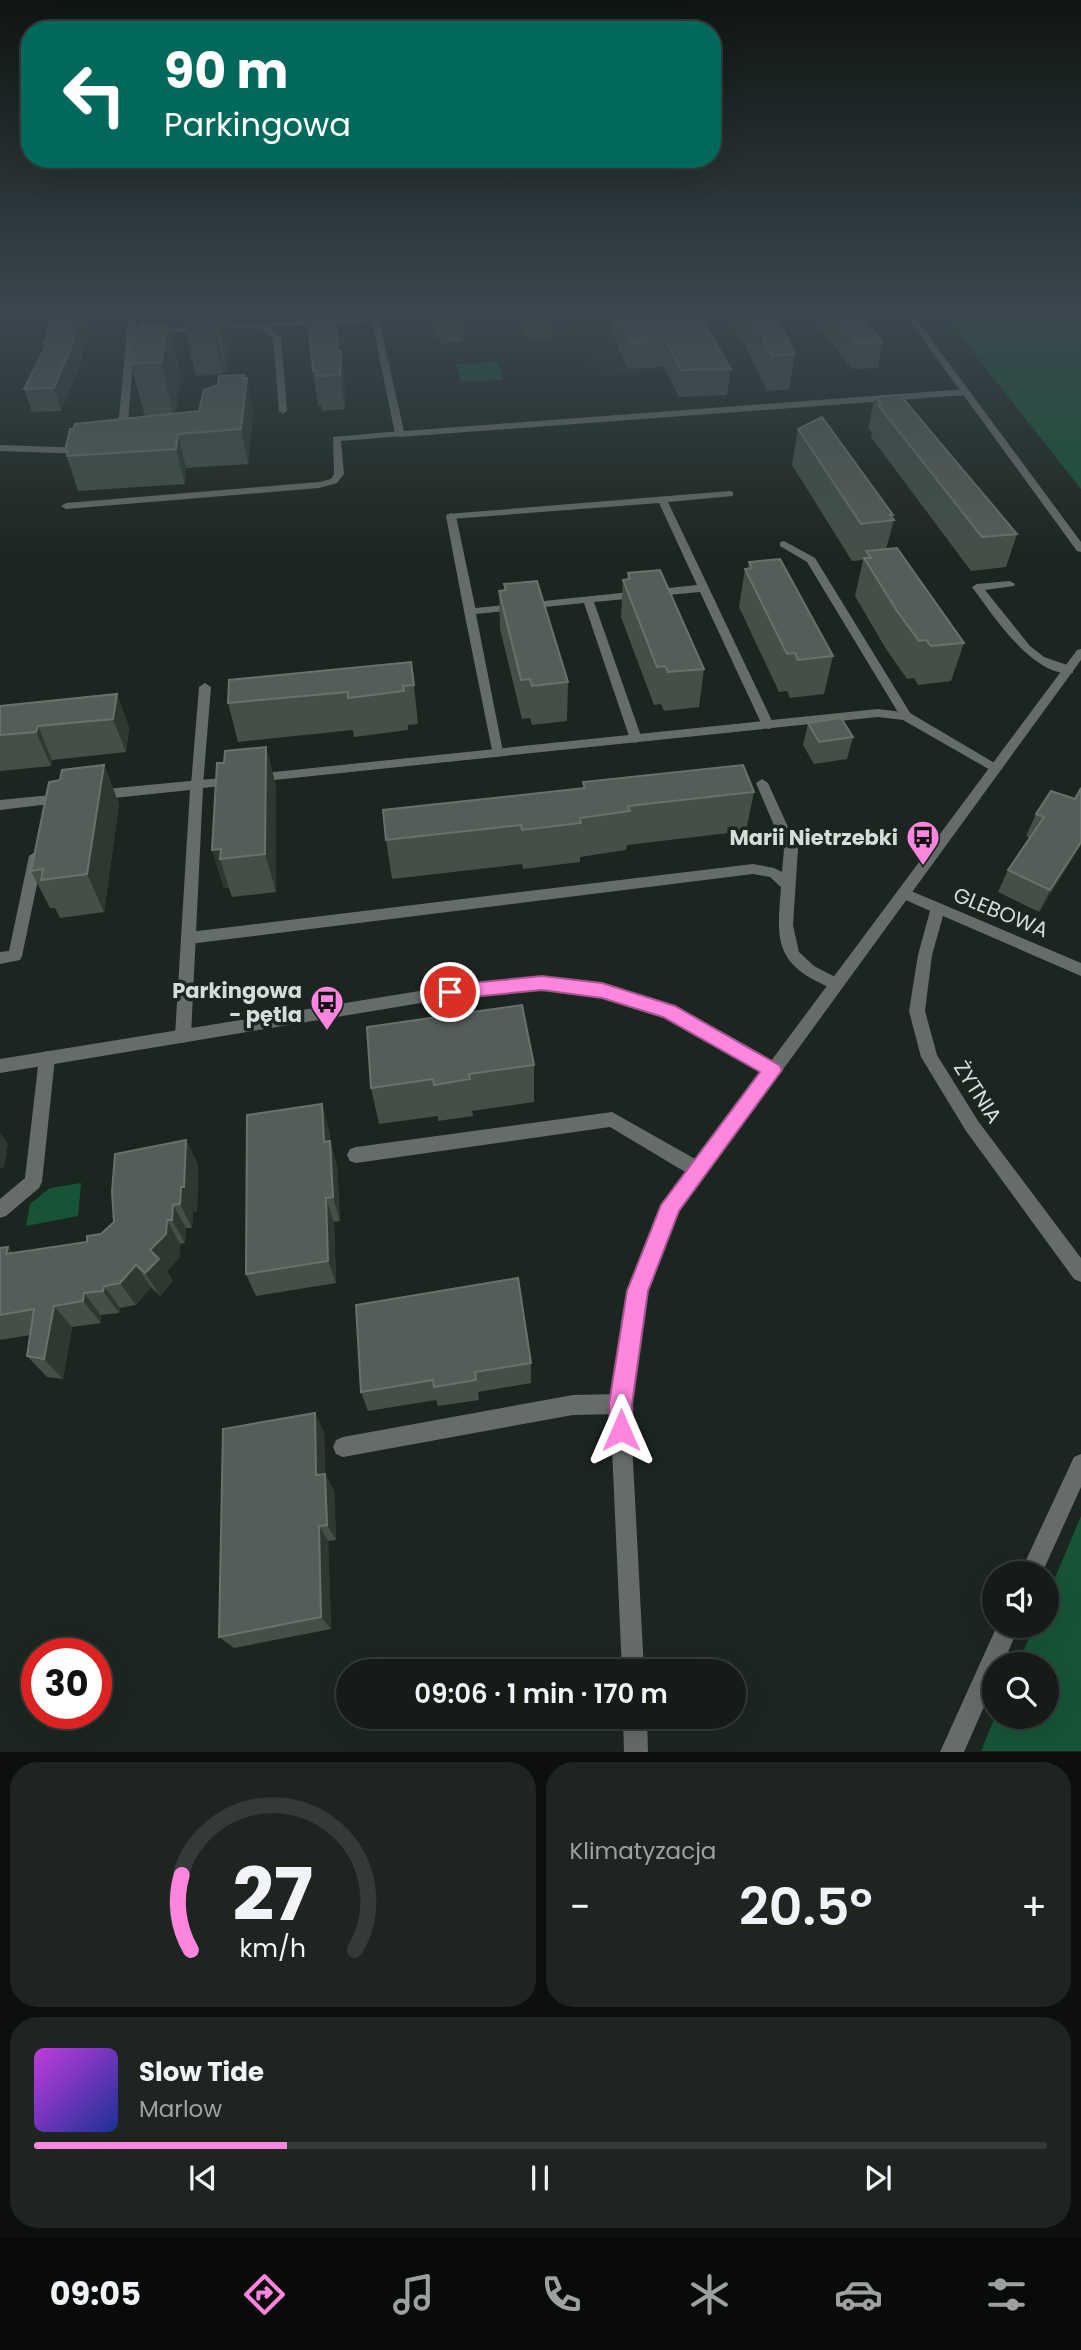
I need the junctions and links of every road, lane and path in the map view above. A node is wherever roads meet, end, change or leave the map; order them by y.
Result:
1 (126, 394) edge
2 (282, 394) edge
3 (391, 394) edge
4 (942, 394) edge
5 (967, 394) edge
6 (283, 411) dead end
7 (138, 424) edge
8 (124, 425) junction
9 (400, 434) junction
10 (135, 445) edge
11 (0, 448) edge
12 (96, 450) edge
13 (730, 494) dead end
14 (662, 499) junction
15 (66, 506) dead end
16 (785, 544) dead end
17 (1081, 549) edge
18 (1010, 584) dead end
19 (703, 589) junction
20 (588, 599) junction
21 (470, 611) junction
22 (1081, 652) edge
23 (1069, 670) junction
24 (205, 687) dead end
25 (906, 716) junction
26 (768, 725) junction
27 (636, 738) junction
28 (497, 752) junction
29 (997, 768) junction
30 (762, 783) dead end
31 (197, 785) junction
32 (0, 805) edge
33 (40, 839) edge
34 (789, 886) junction
35 (904, 893) junction
36 (938, 909) junction
37 (189, 938) junction
38 (0, 958) edge
39 (1081, 970) edge
40 (836, 984) junction
41 (183, 1036) junction
42 (47, 1058) junction
43 (0, 1066) edge
44 (773, 1070) junction
45 (356, 1155) dead end
46 (698, 1170) junction
47 (0, 1210) edge
48 (1081, 1273) edge
49 (620, 1404) junction
50 (343, 1447) dead end
51 (1081, 1464) edge
52 (1037, 1561) edge
53 (1003, 1638) edge
54 (632, 1659) edge
55 (635, 1729) edge
56 (636, 1752) edge
57 (952, 1752) edge

1 - 8 street
2 - 6 street
3 - 9 street
4 - 9 street
5 - 17 street
7 - 8 street
8 - 10 street
9 - 15 street
11 - 12 street
13 - 14 street
14 - 19 street
14 - 21 street
16 - 25 street
18 - 23 street
19 - 20 street
19 - 26 street
20 - 21 street
20 - 27 street
21 - 28 street
22 - 23 street
23 - 29 street
24 - 31 street
25 - 26 street
25 - 29 street
26 - 27 street
27 - 28 street
28 - 31 street
29 - 35 street
30 - 34 street
31 - 32 street
31 - 37 street
33 - 38 street
34 - 37 street
34 - 40 street
35 - 36 street, GLEBOWA
35 - 40 street
36 - 39 street, GLEBOWA
36 - 48 street, ŻYTNIA
37 - 41 street
40 - 44 street
41 - 42 street
41 - 44 street
42 - 43 street
42 - 47 street
44 - 46 street
45 - 46 street
46 - 49 street
49 - 50 street
49 - 54 street
51 - 52 street
53 - 57 street
55 - 56 street

